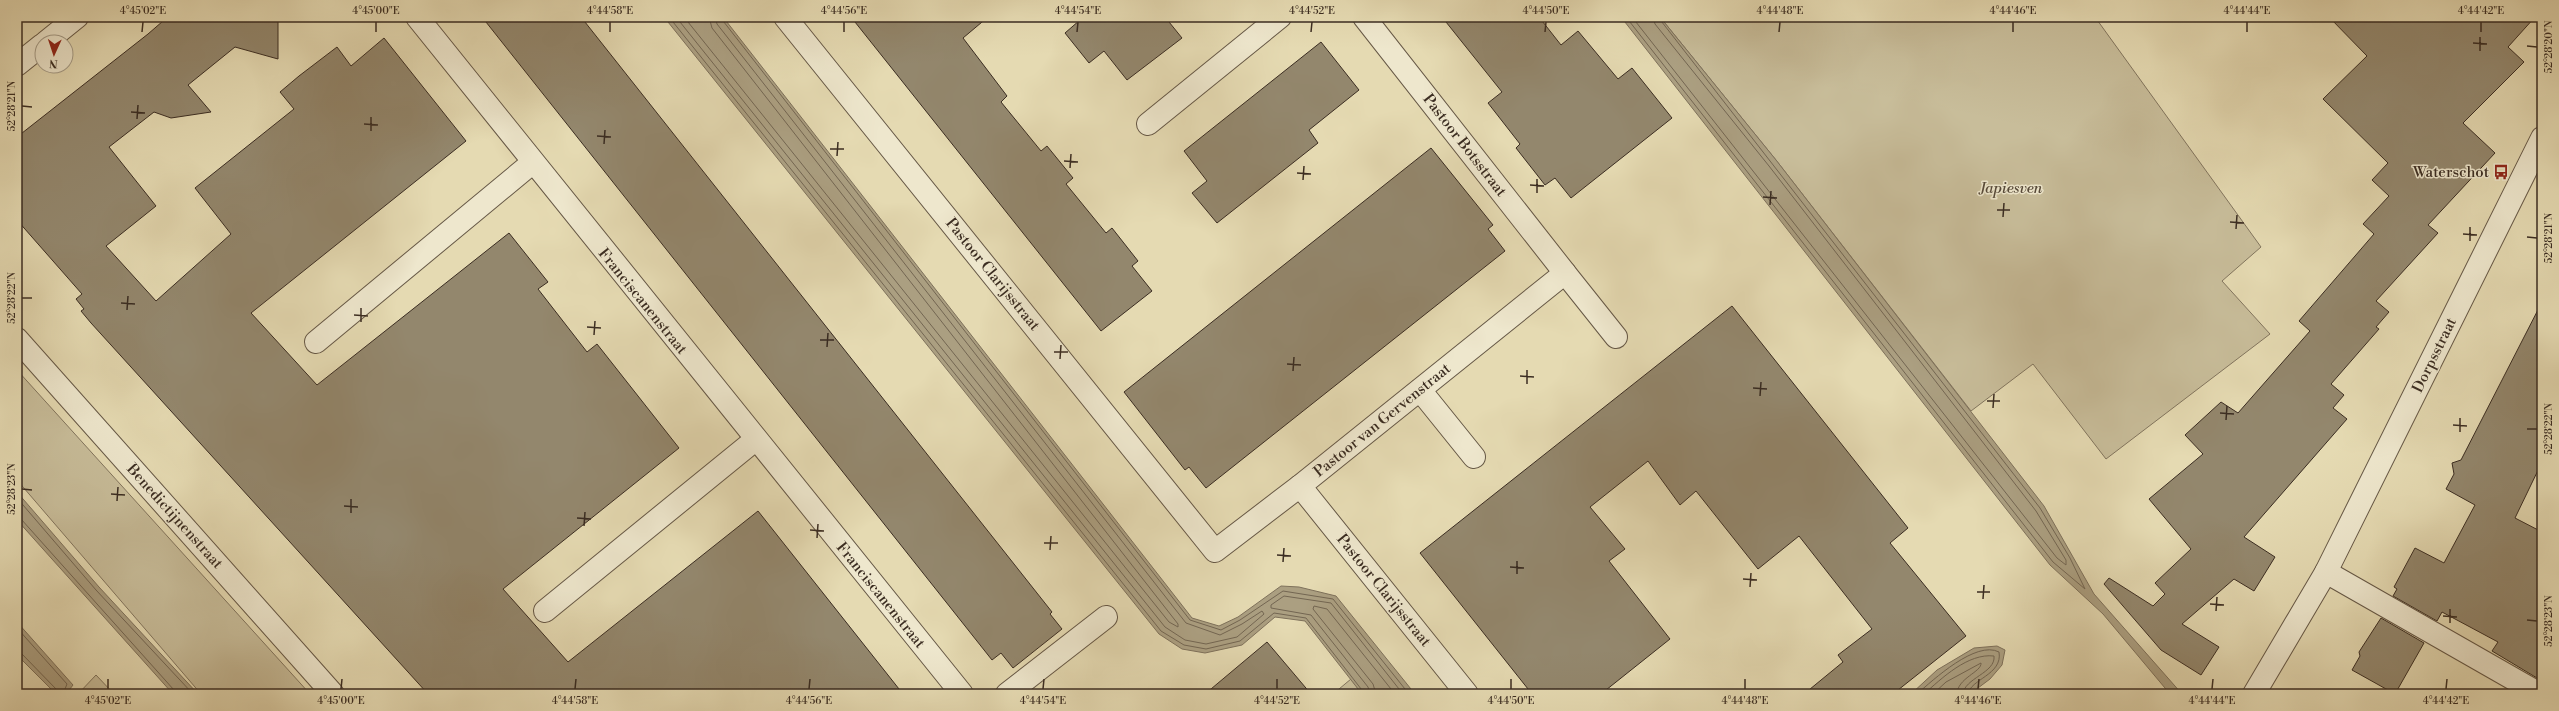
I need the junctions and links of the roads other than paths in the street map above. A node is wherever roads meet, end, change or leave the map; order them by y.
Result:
1 (77, 17) edge
2 (417, 17) edge
3 (785, 17) edge
4 (1280, 17) edge
5 (1364, 17) edge
6 (56, 34) edge
7 (34, 51) edge
8 (17, 65) edge
9 (1148, 124) dead end
10 (2542, 138) edge
11 (532, 163) junction
12 (1566, 273) junction
13 (1616, 337) dead end
14 (17, 339) edge
15 (316, 342) dead end
16 (1420, 390) junction
17 (755, 440) junction
18 (1474, 457) dead end
19 (1300, 486) junction
20 (1200, 532) joint
21 (2326, 572) junction
22 (545, 611) dead end
23 (1106, 617) dead end
24 (333, 694) edge
25 (962, 694) edge
26 (1007, 694) edge
27 (1467, 694) edge
28 (2254, 694) edge
29 (2535, 694) edge

1 - 6 street
2 - 11 street, Franciscanenstraat
3 - 20 street, Pastoor Clarijsstraat
4 - 9 street
5 - 12 street, Pastoor Botsstraat
7 - 8 street
10 - 21 street, Dorpsstraat
11 - 15 street
11 - 17 street, Franciscanenstraat
12 - 13 street, Pastoor Botsstraat
12 - 16 street, Pastoor van Gervenstraat
14 - 24 street, Benedictijnenstraat
16 - 18 street
16 - 19 street, Pastoor van Gervenstraat
17 - 22 street
17 - 25 street, Franciscanenstraat
19 - 20 street, Pastoor van Gervenstraat
19 - 27 street, Pastoor Clarijsstraat
21 - 28 street, Dorpsstraat
21 - 29 street
23 - 26 street

